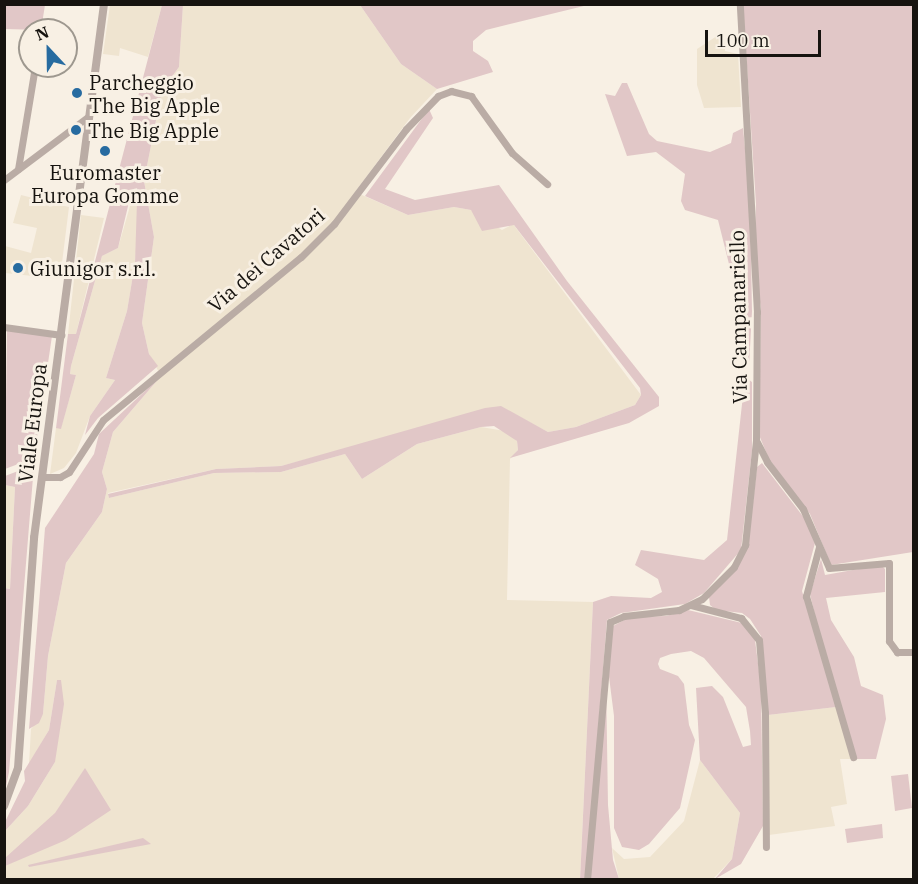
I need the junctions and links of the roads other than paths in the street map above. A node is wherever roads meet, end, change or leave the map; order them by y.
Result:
1 (104, 4) edge
2 (740, 4) edge
3 (33, 78) edge
4 (89, 116) junction
5 (18, 169) junction
6 (4, 180) edge
7 (547, 183) dead end
8 (4, 327) edge
9 (61, 335) junction
10 (756, 440) junction
11 (42, 477) junction
12 (819, 547) junction
13 (691, 605) junction
14 (914, 651) edge
15 (853, 757) dead end
16 (4, 806) edge
17 (766, 847) dead end
18 (587, 879) edge

1 - 4 street, Viale Europa
2 - 10 street, Via Campanariello
3 - 5 street
4 - 5 street
4 - 9 street, Viale Europa
5 - 6 street
7 - 11 street, Via dei Cavatori
8 - 9 street
9 - 11 street, Viale Europa
10 - 12 street
10 - 13 street, Via Campanariello
11 - 16 street, Viale Europa
12 - 14 street
12 - 15 street
13 - 17 street, Via Campanariello
13 - 18 street, Via Campanariello

